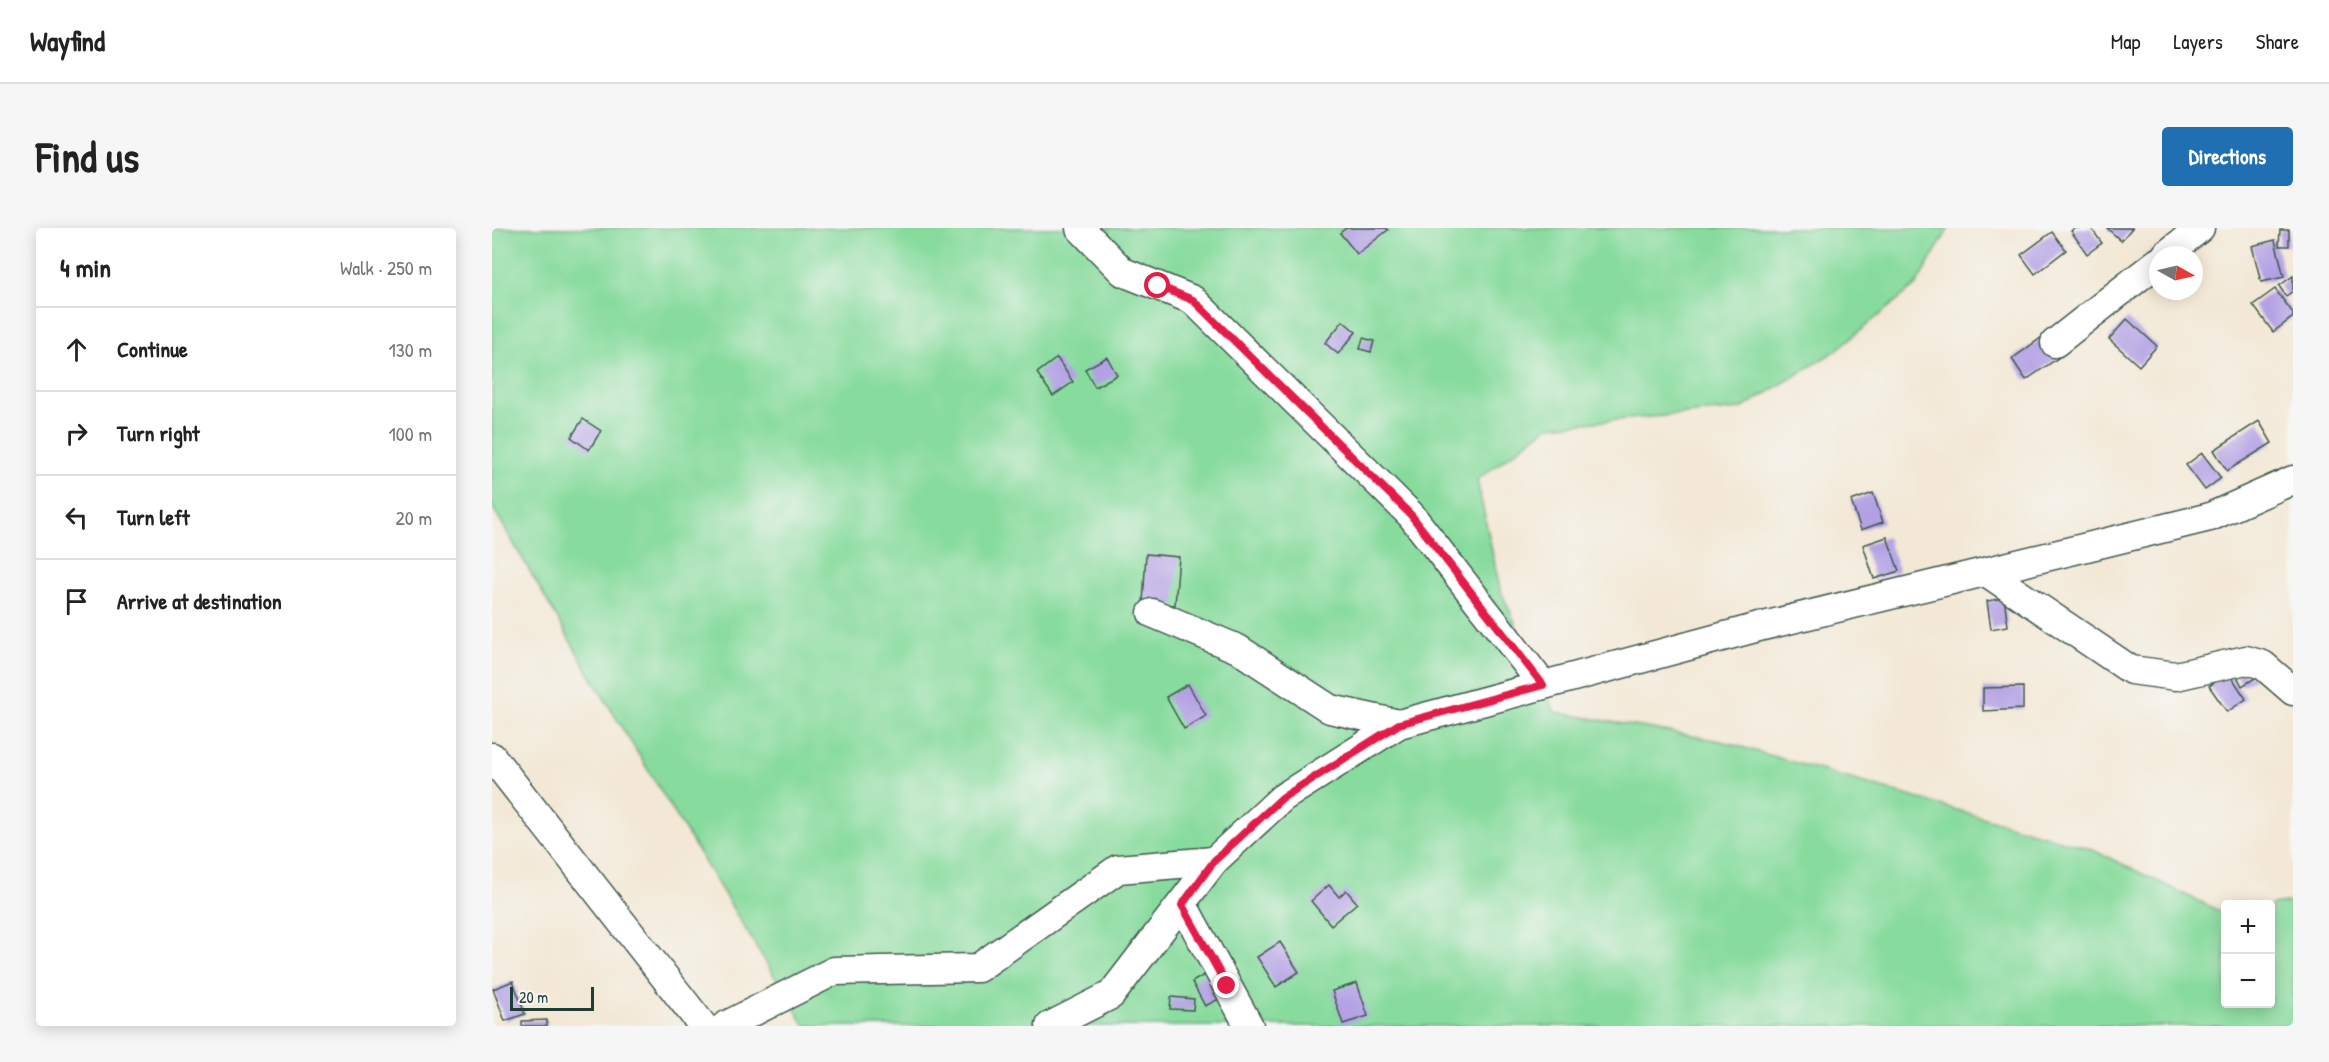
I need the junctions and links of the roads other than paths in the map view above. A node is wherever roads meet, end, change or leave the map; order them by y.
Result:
1 (1080, 228) edge
2 (2200, 228) edge
3 (2177, 246) edge
4 (2149, 269) edge
5 (2055, 344) dead end
6 (2293, 480) edge
7 (1986, 572) junction
8 (1152, 613) dead end
9 (1543, 685) junction
10 (2293, 691) edge
11 (1399, 724) junction
12 (494, 763) edge
13 (1214, 861) junction
14 (1182, 905) junction
15 (703, 1026) edge
16 (725, 1026) edge
17 (1050, 1026) edge
18 (1249, 1026) edge

1 - 9 street
2 - 3 street
4 - 5 street
6 - 7 street
7 - 9 street
7 - 10 street
8 - 11 street
9 - 11 street
11 - 13 street
12 - 15 street
13 - 14 street
13 - 16 street
14 - 17 street
14 - 18 street

